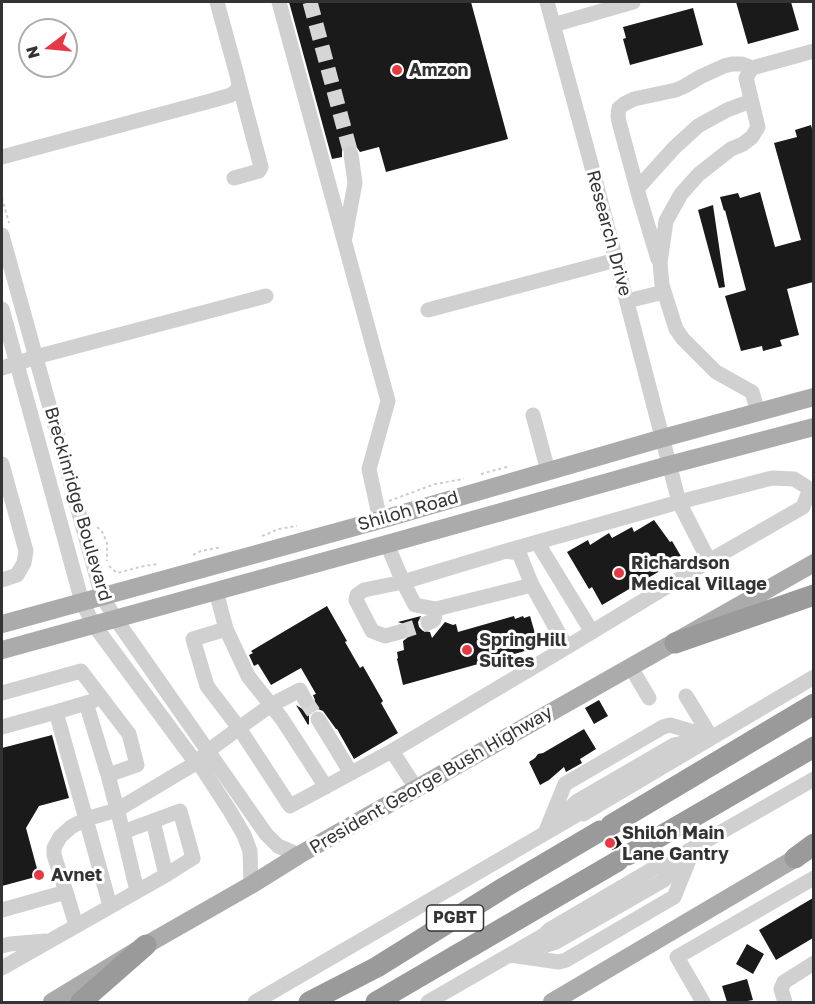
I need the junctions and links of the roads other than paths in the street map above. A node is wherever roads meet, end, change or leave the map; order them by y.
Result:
1 (217, 2) edge
2 (279, 2) edge
3 (547, 2) edge
4 (633, 2) edge
5 (589, 8) edge
6 (553, 25) junction
7 (813, 51) edge
8 (752, 69) junction
9 (238, 79) junction
10 (752, 101) junction
11 (351, 154) tunnel mouth
12 (2, 157) edge
13 (234, 178) dead end
14 (637, 189) junction
15 (6, 231) edge
16 (344, 240) junction
17 (616, 260) junction
18 (660, 263) junction
19 (664, 292) junction
20 (266, 296) dead end
21 (627, 301) junction
22 (2, 309) edge
23 (428, 310) dead end
24 (36, 358) junction
25 (9, 366) edge
26 (813, 397) edge
27 (758, 412) junction
28 (533, 415) dead end
29 (813, 427) edge
30 (663, 438) junction
31 (2, 464) edge
32 (669, 465) junction
33 (548, 471) junction
34 (679, 502) junction
35 (380, 520) junction
36 (537, 542) junction
37 (387, 544) junction
38 (506, 551) junction
39 (709, 561) junction
40 (813, 563) edge
41 (2, 580) edge
42 (403, 582) junction
43 (532, 585) junction
44 (216, 591) junction
45 (813, 595) edge
46 (102, 596) junction
47 (82, 602) junction
48 (436, 609) junction
49 (115, 618) junction
50 (428, 623) tunnel mouth
51 (2, 624) edge
52 (94, 625) junction
53 (226, 629) junction
54 (400, 632) tunnel mouth
55 (592, 632) junction
56 (675, 643) junction
57 (2, 650) edge
58 (557, 653) junction
59 (636, 676) dead end
60 (813, 677) edge
61 (2, 693) edge
62 (686, 696) dead end
63 (102, 698) junction
64 (649, 698) dead end
65 (306, 700) dead end
66 (86, 703) junction
67 (813, 704) edge
68 (271, 705) junction
69 (56, 712) junction
70 (318, 719) tunnel mouth
71 (2, 727) edge
72 (239, 728) junction
73 (711, 737) junction
74 (813, 747) edge
75 (208, 751) junction
76 (392, 751) junction
77 (196, 763) junction
78 (351, 773) junction
79 (108, 776) junction
80 (813, 779) edge
81 (326, 787) junction
82 (416, 788) junction
83 (117, 810) junction
84 (86, 819) junction
85 (153, 821) junction
86 (123, 832) junction
87 (545, 833) junction
88 (813, 846) edge
89 (694, 848) junction
90 (299, 855) junction
91 (795, 858) joint
92 (166, 874) junction
93 (813, 878) edge
94 (251, 885) junction
95 (137, 891) junction
96 (66, 892) junction
97 (110, 906) junction
98 (2, 910) edge
99 (76, 925) junction
100 (48, 941) junction
101 (146, 945) junction
102 (2, 946) edge
103 (510, 955) junction
104 (813, 963) edge
105 (2, 968) edge
106 (783, 995) edge
107 (52, 1002) edge
108 (81, 1002) edge
109 (255, 1002) edge
110 (309, 1002) edge
111 (376, 1002) edge
112 (428, 1002) edge
113 (552, 1002) edge
114 (703, 1002) edge

1 - 9 street
2 - 16 street
3 - 6 street, Research Drive
4 - 5 street
5 - 6 street
6 - 17 street, Research Drive
7 - 8 street
8 - 10 street
8 - 14 street
9 - 12 street
9 - 13 street
10 - 14 street
10 - 18 street
11 - 16 street
14 - 18 street
15 - 24 street, Breckinridge Boulevard
16 - 35 street
17 - 21 street, Research Drive
17 - 23 street
18 - 19 street
19 - 21 street
19 - 27 street
20 - 24 street
21 - 30 street, Research Drive
22 - 25 street, Breckinridge Boulevard
24 - 25 street
24 - 46 street, Breckinridge Boulevard
25 - 47 street, Breckinridge Boulevard
26 - 27 main road, Shiloh Road
27 - 30 main road, Shiloh Road
28 - 33 street
29 - 32 main road, Shiloh Road
30 - 32 street, Research Drive
30 - 33 main road, Shiloh Road
31 - 41 street
32 - 34 street, Research Drive
32 - 37 main road, Shiloh Road
33 - 35 main road, Shiloh Road
34 - 36 street
34 - 39 street, Research Drive
34 - 39 street
35 - 37 main road
35 - 46 main road, Shiloh Road
36 - 38 street
36 - 55 street
37 - 42 street
37 - 44 main road, Shiloh Road
38 - 42 street
38 - 43 street
39 - 55 street
40 - 56 main road, President George Bush Highway
42 - 48 street
42 - 54 street
43 - 48 street
43 - 58 street
44 - 49 main road, Shiloh Road
44 - 53 street
45 - 56 highway
46 - 47 main road, Shiloh Road
46 - 49 street, Breckinridge Boulevard
47 - 51 main road, Shiloh Road
47 - 52 street, Breckinridge Boulevard
48 - 50 street
49 - 52 main road, Shiloh Road
49 - 75 street, Breckinridge Boulevard
52 - 57 main road, Shiloh Road
52 - 77 street, Breckinridge Boulevard
53 - 68 street
53 - 72 street
55 - 58 street
56 - 82 main road, President George Bush Highway
58 - 76 street
59 - 64 street
60 - 73 street
61 - 63 street
62 - 73 street
63 - 66 street
63 - 79 street
65 - 68 street
66 - 69 street
66 - 79 street
67 - 110 highway, PGBT
68 - 72 street
68 - 81 street
69 - 71 street
69 - 84 street
70 - 78 street
72 - 75 street
72 - 81 street
73 - 87 street
73 - 87 street
74 - 111 highway, PGBT
75 - 77 street
75 - 90 street, Breckinridge Boulevard
76 - 78 street
76 - 82 street
77 - 83 street
77 - 94 street, Breckinridge Boulevard
78 - 81 street
79 - 83 street
80 - 89 street
82 - 90 main road, President George Bush Highway
83 - 84 street
83 - 86 street
84 - 96 street
84 - 97 street
85 - 86 street
85 - 92 street
85 - 92 street
86 - 95 street
87 - 109 street
88 - 91 highway
89 - 103 street
89 - 103 street
90 - 94 main road, President George Bush Highway
91 - 113 main road
92 - 95 street
93 - 114 street
94 - 101 main road, President George Bush Highway
95 - 97 street
96 - 98 street
96 - 99 street
97 - 99 street
99 - 100 street
100 - 102 street
100 - 105 street
101 - 107 main road, President George Bush Highway
101 - 108 highway
103 - 112 street
104 - 106 street

